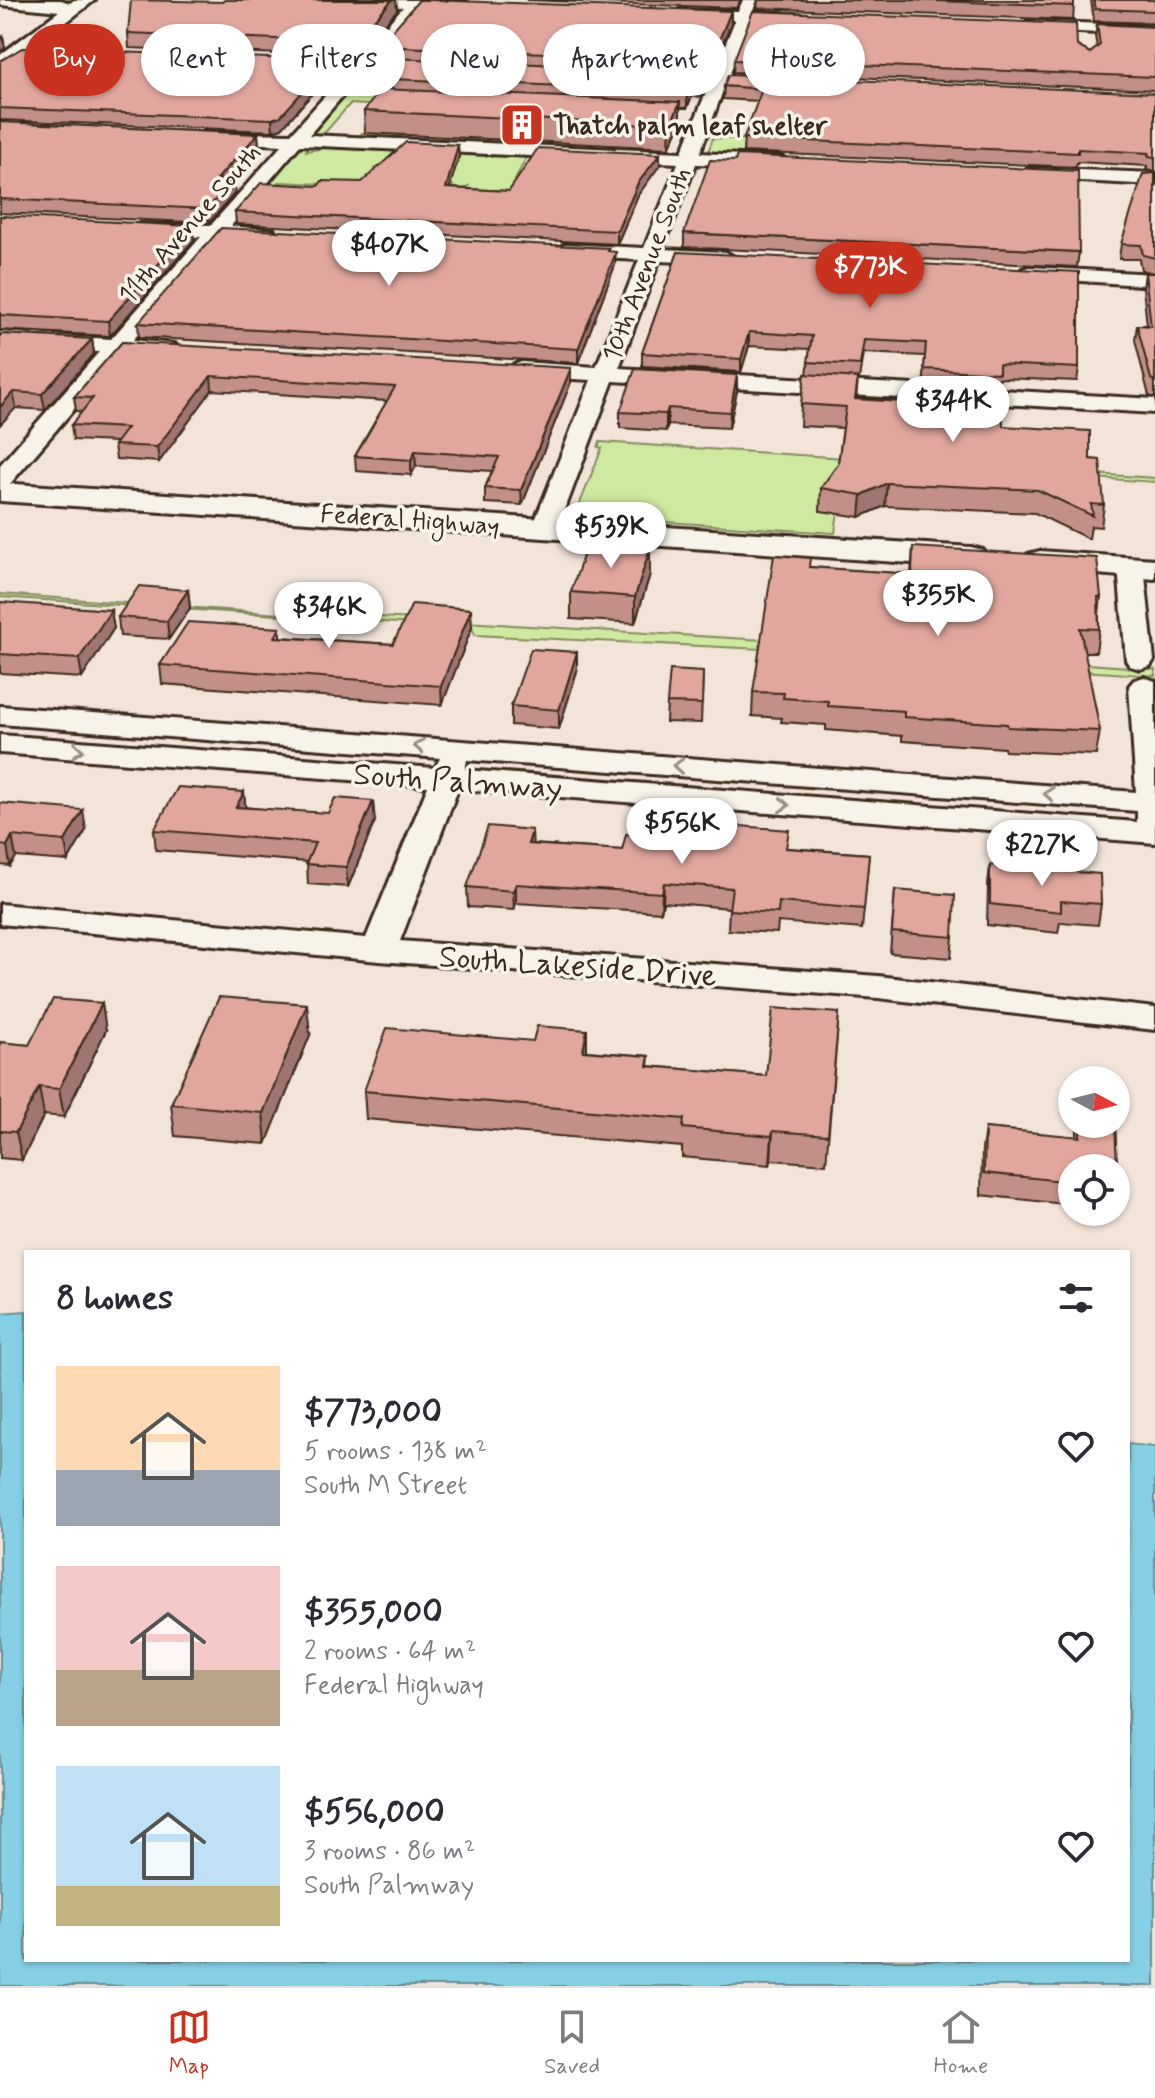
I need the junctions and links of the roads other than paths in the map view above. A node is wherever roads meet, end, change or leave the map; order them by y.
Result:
1 (1, 0) edge
2 (327, 0) edge
3 (415, 2) edge
4 (80, 5) edge
5 (476, 6) edge
6 (747, 8) edge
7 (665, 13) edge
8 (821, 18) edge
9 (396, 24) edge
10 (1008, 25) edge
11 (1155, 31) edge
12 (17, 51) junction
13 (24, 51) edge
14 (727, 58) edge
15 (0, 64) edge
16 (334, 96) edge
17 (712, 96) edge
18 (192, 136) edge
19 (295, 140) junction
20 (688, 158) junction
21 (808, 164) edge
22 (1011, 173) edge
23 (1155, 179) edge
24 (124, 227) edge
25 (216, 232) junction
26 (291, 236) edge
27 (541, 248) edge
28 (650, 254) junction
29 (749, 259) edge
30 (1014, 272) edge
31 (1155, 280) edge
32 (0, 339) edge
33 (116, 346) junction
34 (194, 350) edge
35 (492, 367) edge
36 (603, 374) junction
37 (1155, 406) edge
38 (0, 480) edge
39 (0, 492) edge
40 (545, 528) junction
41 (1143, 568) edge
42 (0, 715) edge
43 (0, 744) edge
44 (458, 749) junction
45 (445, 781) junction
46 (1154, 818) edge
47 (0, 914) edge
48 (379, 950) junction
49 (1155, 1019) edge

1 - 4 main road
2 - 3 street
3 - 5 street
3 - 9 street, 11th Avenue South
4 - 12 main road
6 - 7 street
6 - 8 street
6 - 14 street, 10th Avenue South
10 - 11 street
12 - 13 street
12 - 15 main road
16 - 19 street, 11th Avenue South
17 - 20 street, 10th Avenue South
18 - 19 street
19 - 20 street
19 - 25 street, 11th Avenue South
20 - 21 street
20 - 28 street, 10th Avenue South
22 - 23 street
24 - 25 street
25 - 26 street
25 - 33 street, 11th Avenue South
27 - 28 street
28 - 29 street
28 - 36 street, 10th Avenue South
30 - 31 street
32 - 33 street
33 - 34 street
33 - 38 street, 11th Avenue South
35 - 36 street
36 - 37 street
36 - 40 street, 10th Avenue South
39 - 40 main road, Federal Highway
40 - 41 main road, Federal Highway
41 - 46 street
44 -> 42 street, South Palmway
43 -> 45 street, South Palmway
44 - 45 street
46 -> 44 street, South Palmway
45 -> 46 street, South Palmway
45 - 48 street
47 - 48 street, South Lakeside Drive
48 - 49 street, South Lakeside Drive

